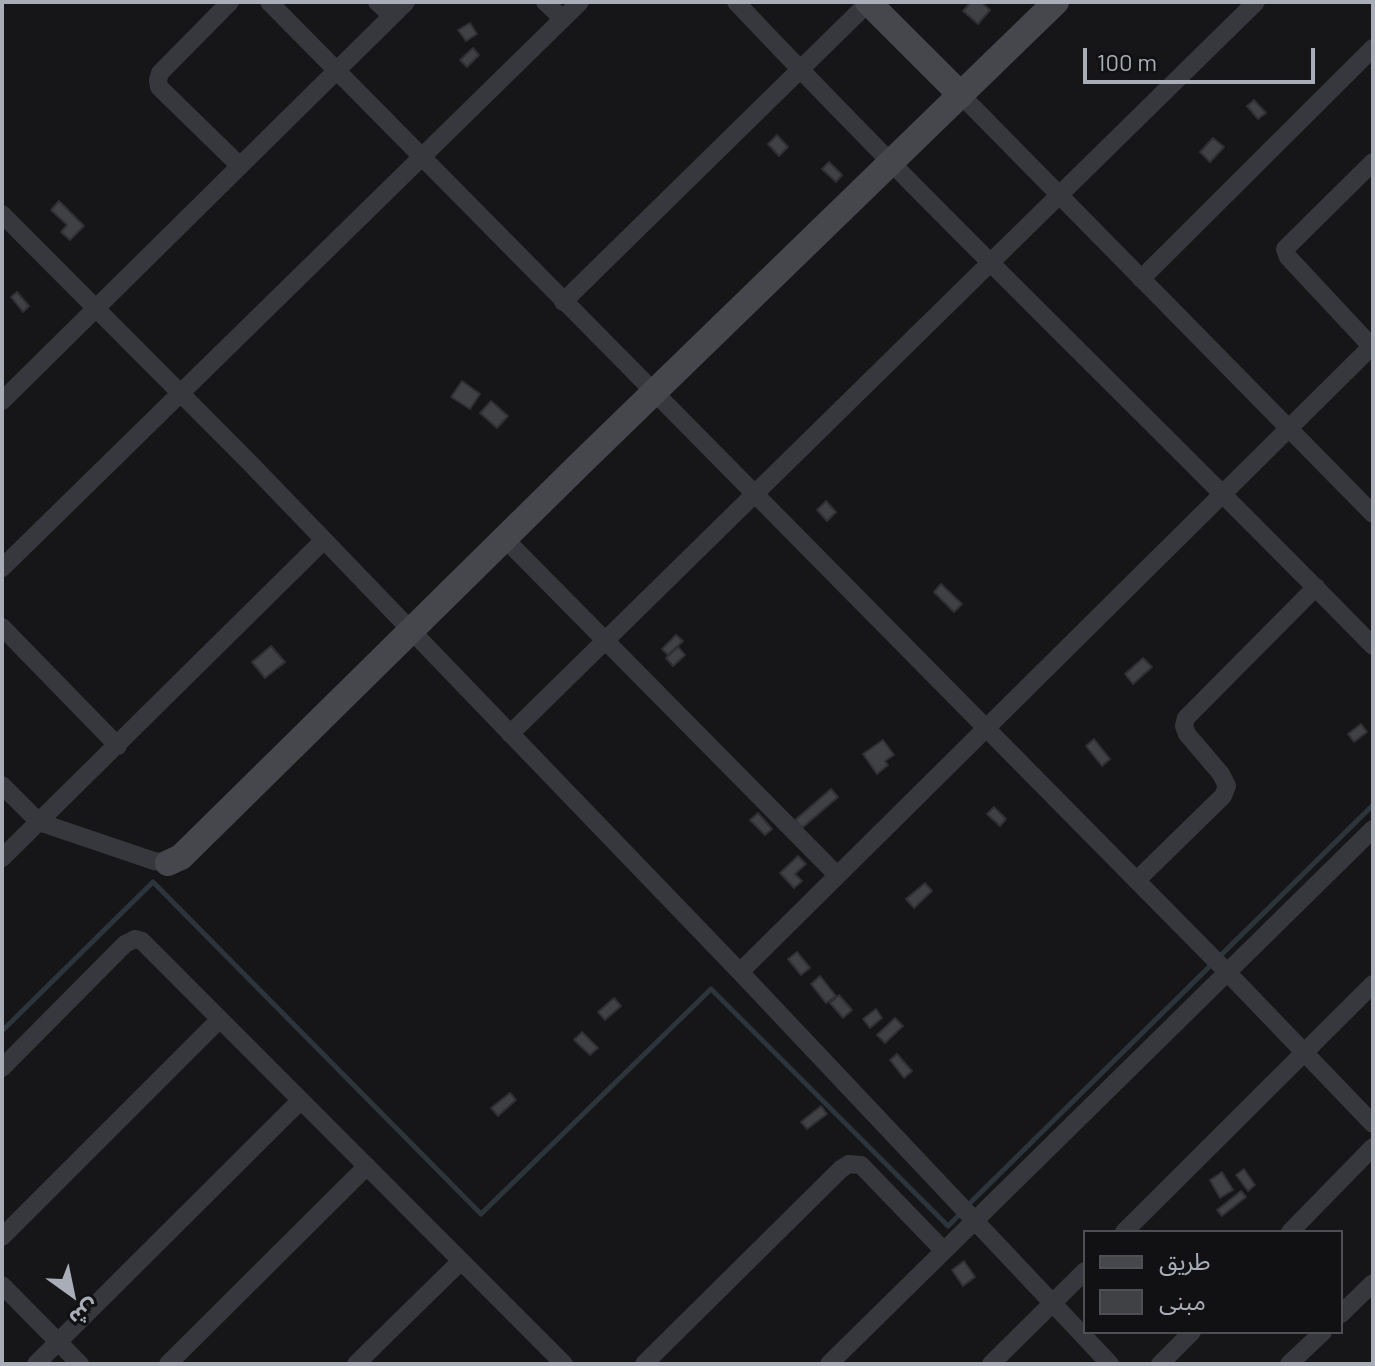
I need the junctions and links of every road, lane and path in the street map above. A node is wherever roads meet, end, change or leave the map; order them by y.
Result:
1 (230, 2) edge
2 (269, 2) edge
3 (377, 2) edge
4 (406, 2) edge
5 (545, 2) edge
6 (580, 2) edge
7 (736, 2) edge
8 (869, 2) edge
9 (1056, 2) edge
10 (1256, 2) edge
11 (392, 16) junction
12 (563, 19) junction
13 (1373, 48) edge
14 (800, 70) junction
15 (337, 72) junction
16 (961, 95) junction
17 (422, 158) junction
18 (892, 162) junction
19 (1373, 162) edge
20 (240, 166) junction
21 (1059, 195) junction
22 (2, 214) edge
23 (991, 263) junction
24 (1141, 279) junction
25 (563, 302) junction
26 (95, 309) junction
27 (1372, 347) edge
28 (182, 394) junction
29 (655, 394) junction
30 (2, 401) edge
31 (1287, 428) junction
32 (1223, 492) junction
33 (756, 495) junction
34 (1373, 514) edge
35 (505, 539) junction
36 (324, 540) junction
37 (2, 568) edge
38 (1316, 587) junction
39 (2, 627) edge
40 (411, 631) junction
41 (605, 641) junction
42 (1373, 646) edge
43 (985, 729) junction
44 (510, 734) junction
45 (118, 746) junction
46 (2, 785) edge
47 (39, 822) junction
48 (1373, 829) edge
49 (2, 858) edge
50 (168, 863) joint
51 (837, 875) junction
52 (1137, 880) junction
53 (740, 972) junction
54 (1227, 972) junction
55 (1373, 984) edge
56 (219, 1020) junction
57 (1304, 1052) junction
58 (2, 1068) edge
59 (301, 1100) junction
60 (1373, 1124) edge
61 (1373, 1147) edge
62 (367, 1166) junction
63 (976, 1220) junction
64 (1126, 1230) edge
65 (1292, 1230) edge
66 (2, 1237) edge
67 (944, 1251) junction
68 (461, 1261) junction
69 (1083, 1273) edge
70 (1373, 1283) edge
71 (2, 1285) edge
72 (1053, 1303) junction
73 (1343, 1312) edge
74 (1190, 1334) edge
75 (1321, 1334) edge
76 (58, 1342) junction
77 (36, 1364) edge
78 (80, 1364) edge
79 (168, 1364) edge
80 (356, 1364) edge
81 (564, 1364) edge
82 (644, 1364) edge
83 (829, 1364) edge
84 (991, 1364) edge
85 (1110, 1364) edge
86 (1160, 1364) edge
87 (1289, 1364) edge

1 - 20 street
2 - 15 street
3 - 11 street
4 - 11 street
5 - 12 street
6 - 12 street
7 - 14 street
8 - 14 street
8 - 16 street
9 - 16 street
10 - 21 street
11 - 15 street
12 - 17 street
13 - 24 street
14 - 18 street
14 - 25 street
15 - 17 street
15 - 20 street
16 - 18 street
16 - 21 street
17 - 25 street
17 - 28 street
18 - 23 street
18 - 29 street
19 - 27 street
20 - 26 street
21 - 23 street
21 - 24 street
22 - 26 street
23 - 32 street
23 - 33 street
24 - 31 street
25 - 29 street
26 - 28 street
26 - 30 street
27 - 31 street
28 - 36 street
28 - 37 street
29 - 33 street
29 - 35 street
31 - 32 street
31 - 34 street
32 - 38 street
32 - 43 street
33 - 41 street
33 - 43 street
35 - 40 street
35 - 41 street
36 - 40 street
36 - 45 street
38 - 42 street
38 - 52 street
39 - 45 street
40 - 44 street
40 - 50 street
41 - 44 street
41 - 51 street
43 - 51 street
43 - 52 street
44 - 53 street
45 - 47 street
46 - 47 street
47 - 49 street
47 - 50 street
48 - 54 street
51 - 53 street
52 - 54 street
53 - 63 street
54 - 57 street
54 - 63 street
55 - 57 street
56 - 58 street
56 - 59 street
56 - 66 street
57 - 60 street
57 - 64 street
59 - 62 street
59 - 76 street
61 - 65 street
62 - 68 street
62 - 79 street
63 - 67 street
63 - 72 street
67 - 82 street
67 - 83 street
68 - 80 street
68 - 81 street
69 - 72 street
70 - 73 street
71 - 76 street
72 - 84 street
72 - 85 street
74 - 86 street
75 - 87 street
76 - 77 street
76 - 78 street

